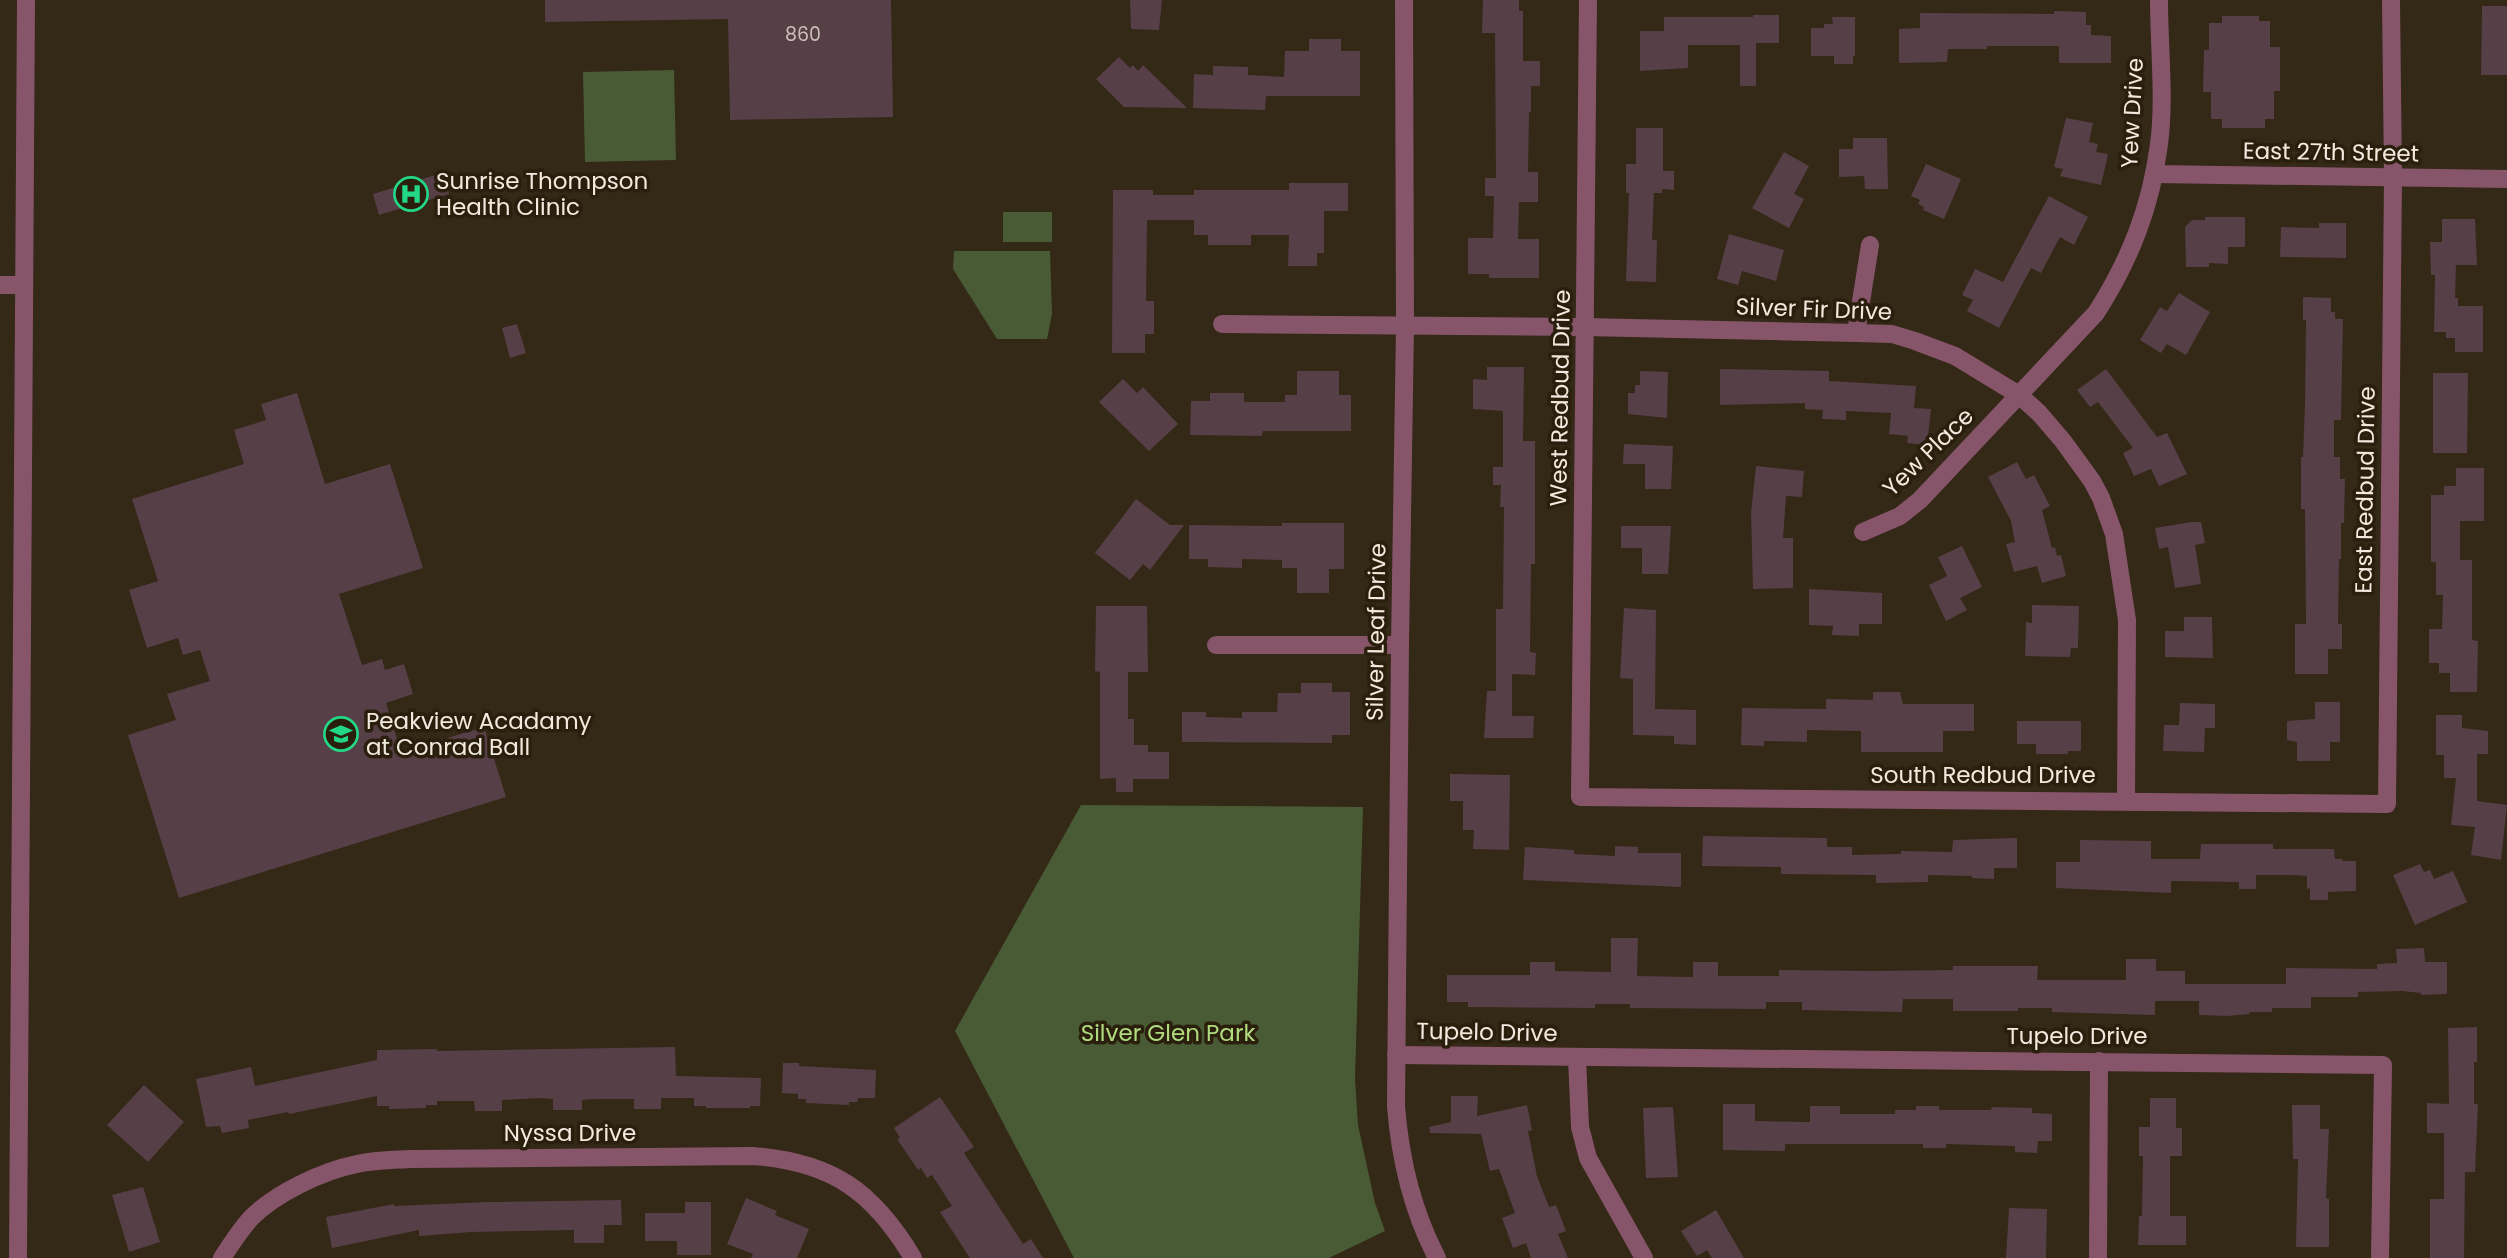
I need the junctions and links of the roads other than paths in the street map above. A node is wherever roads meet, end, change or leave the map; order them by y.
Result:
1 (26, 0) edge
2 (1404, 0) edge
3 (1588, 0) edge
4 (2159, 0) edge
5 (2390, 0) edge
6 (2154, 174) junction
7 (2393, 177) junction
8 (2507, 179) edge
9 (1870, 245) dead end
10 (0, 285) edge
11 (24, 285) junction
12 (1222, 324) dead end
13 (1405, 326) junction
14 (1585, 327) junction
15 (1856, 333) junction
16 (2019, 395) junction
17 (1863, 532) dead end
18 (1216, 645) dead end
19 (1400, 645) junction
20 (1580, 797) joint
21 (2126, 801) junction
22 (2386, 804) joint
23 (1396, 1055) junction
24 (1577, 1058) junction
25 (2099, 1061) junction
26 (1429, 1256) edge
27 (18, 1258) edge
28 (222, 1258) edge
29 (913, 1258) edge
30 (1644, 1258) edge
31 (2098, 1258) edge
32 (2380, 1258) edge

1 - 11 street
2 - 13 street, Silver Leaf Drive
3 - 14 street, West Redbud Drive
4 - 6 street, Yew Drive
5 - 7 street, East Redbud Drive
6 - 7 street, East 27th Street
6 - 16 street, Yew Drive
7 - 8 street, East 27th Street
7 - 22 street, East Redbud Drive
9 - 15 street
10 - 11 street
11 - 27 street
12 - 13 street, Silver Fir Drive
13 - 14 street, Silver Fir Drive
13 - 19 street, Silver Leaf Drive
14 - 15 street, Silver Fir Drive
14 - 20 street, West Redbud Drive
15 - 16 street, Silver Fir Drive
16 - 17 street, Yew Place
16 - 21 street, Silver Fir Drive
18 - 19 street
19 - 23 street, Silver Leaf Drive
20 - 21 street, South Redbud Drive
21 - 22 street, South Redbud Drive
23 - 24 street, Tupelo Drive
23 - 26 street, Silver Leaf Drive
24 - 25 street, Tupelo Drive
24 - 30 street, Tupelo Drive
25 - 31 street
25 - 32 street, Tupelo Drive
28 - 29 street, Nyssa Drive

